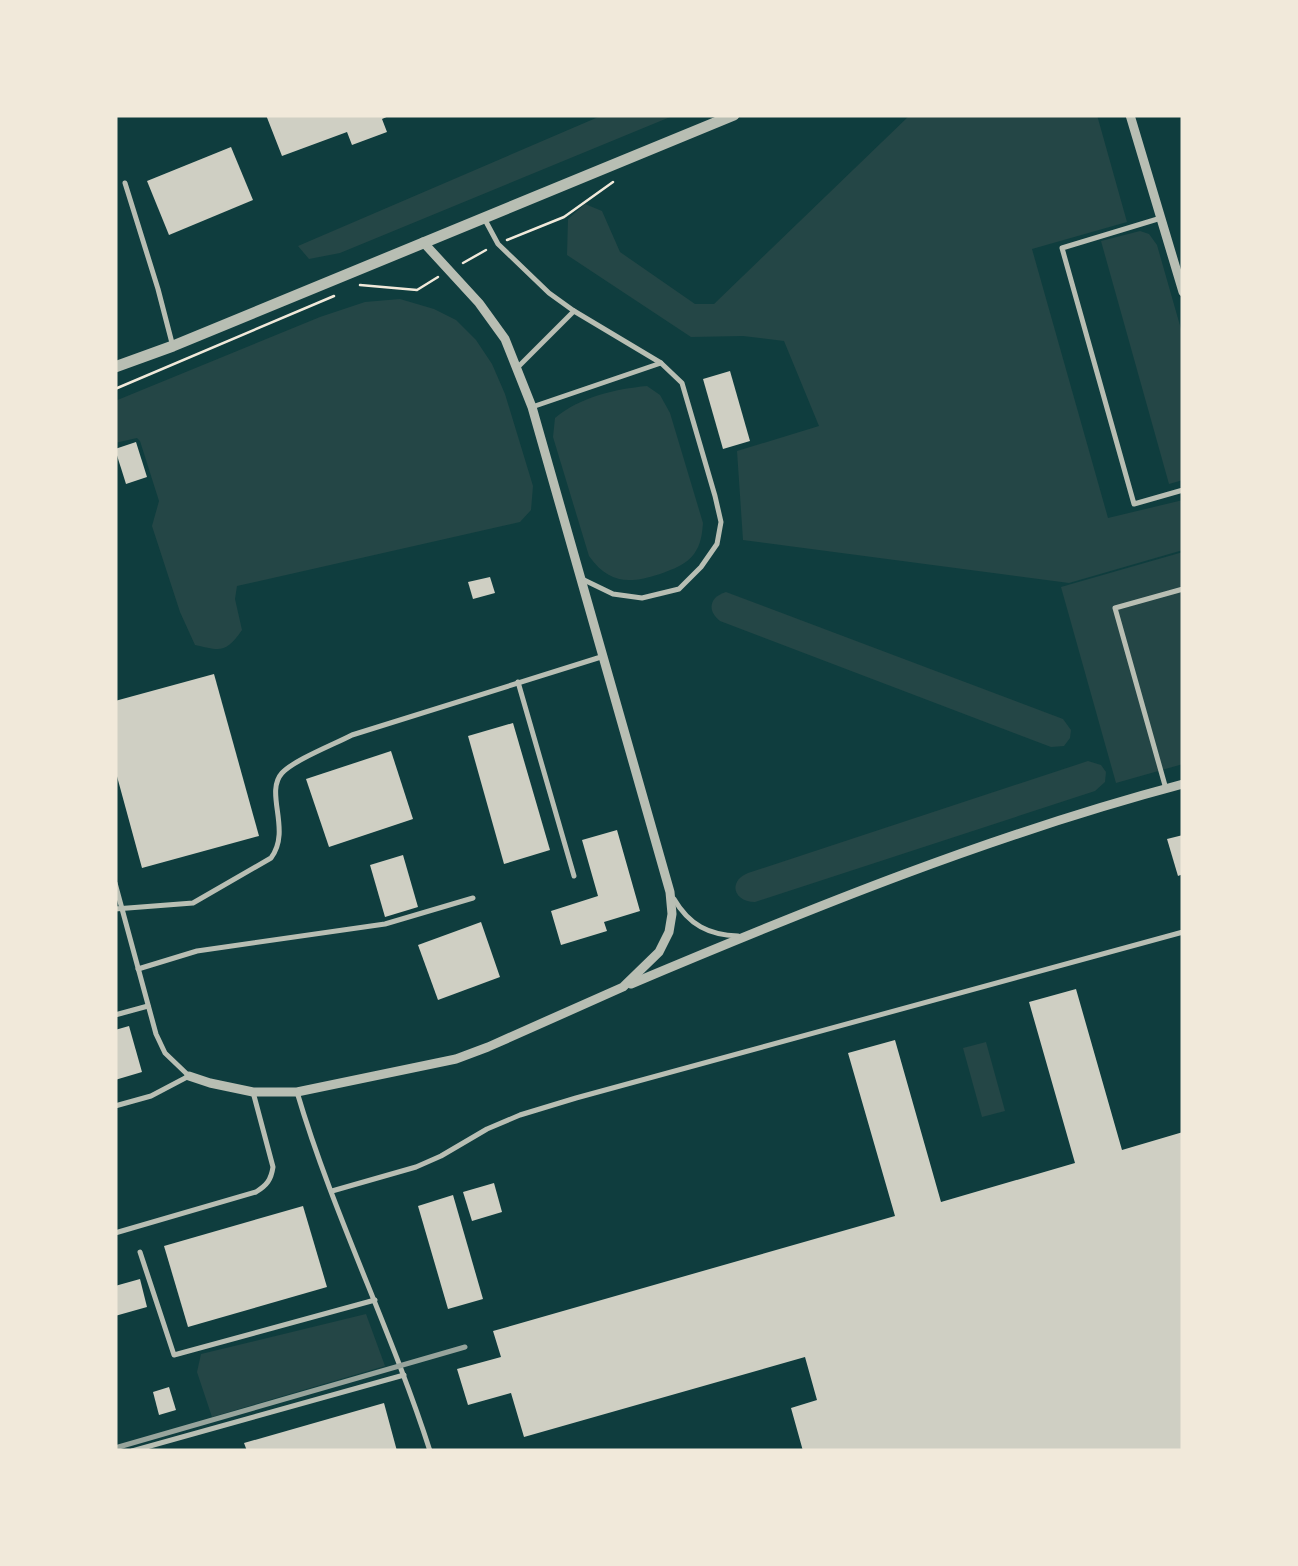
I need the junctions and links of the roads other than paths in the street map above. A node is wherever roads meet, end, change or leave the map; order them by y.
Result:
1 (734, 115) edge
2 (1130, 115) edge
3 (125, 183) dead end
4 (484, 218) junction
5 (1162, 218) junction
6 (424, 242) junction
7 (1183, 292) edge
8 (574, 311) junction
9 (173, 346) junction
10 (661, 362) junction
11 (115, 367) edge
12 (517, 368) junction
13 (532, 407) junction
14 (1183, 490) edge
15 (579, 578) junction
16 (1183, 588) edge
17 (602, 657) junction
18 (518, 682) junction
19 (1183, 784) edge
20 (1166, 789) junction
21 (574, 876) dead end
22 (115, 882) edge
23 (670, 892) junction
24 (472, 898) dead end
25 (118, 909) edge
26 (1183, 932) edge
27 (745, 936) junction
28 (138, 969) junction
29 (624, 987) junction
30 (148, 1006) junction
31 (115, 1015) edge
32 (190, 1076) junction
33 (253, 1092) junction
34 (297, 1092) junction
35 (115, 1106) edge
36 (332, 1191) junction
37 (115, 1233) edge
38 (140, 1252) dead end
39 (375, 1300) junction
40 (404, 1375) junction
41 (132, 1451) edge
42 (430, 1451) edge

1 - 4 street
2 - 5 street
3 - 9 lane
4 - 6 street
4 - 8 lane
5 - 7 street
5 - 14 lane
6 - 9 street
6 - 12 street
8 - 10 lane
8 - 12 lane
9 - 11 street
10 - 13 lane
10 - 15 lane
12 - 13 street
13 - 15 street
15 - 17 street
16 - 20 lane
17 - 18 lane
17 - 23 street
18 - 21 lane
18 - 25 lane
19 - 20 street
20 - 27 street
22 - 25 lane
23 - 27 lane
23 - 29 street
24 - 28 lane
25 - 28 lane
26 - 36 lane
27 - 29 street
28 - 30 lane
29 - 34 street
30 - 31 lane
30 - 32 lane
32 - 33 street
32 - 35 lane
33 - 34 street
33 - 37 lane
34 - 36 lane
36 - 39 lane
38 - 39 lane
39 - 40 lane
40 - 41 lane
40 - 42 lane

